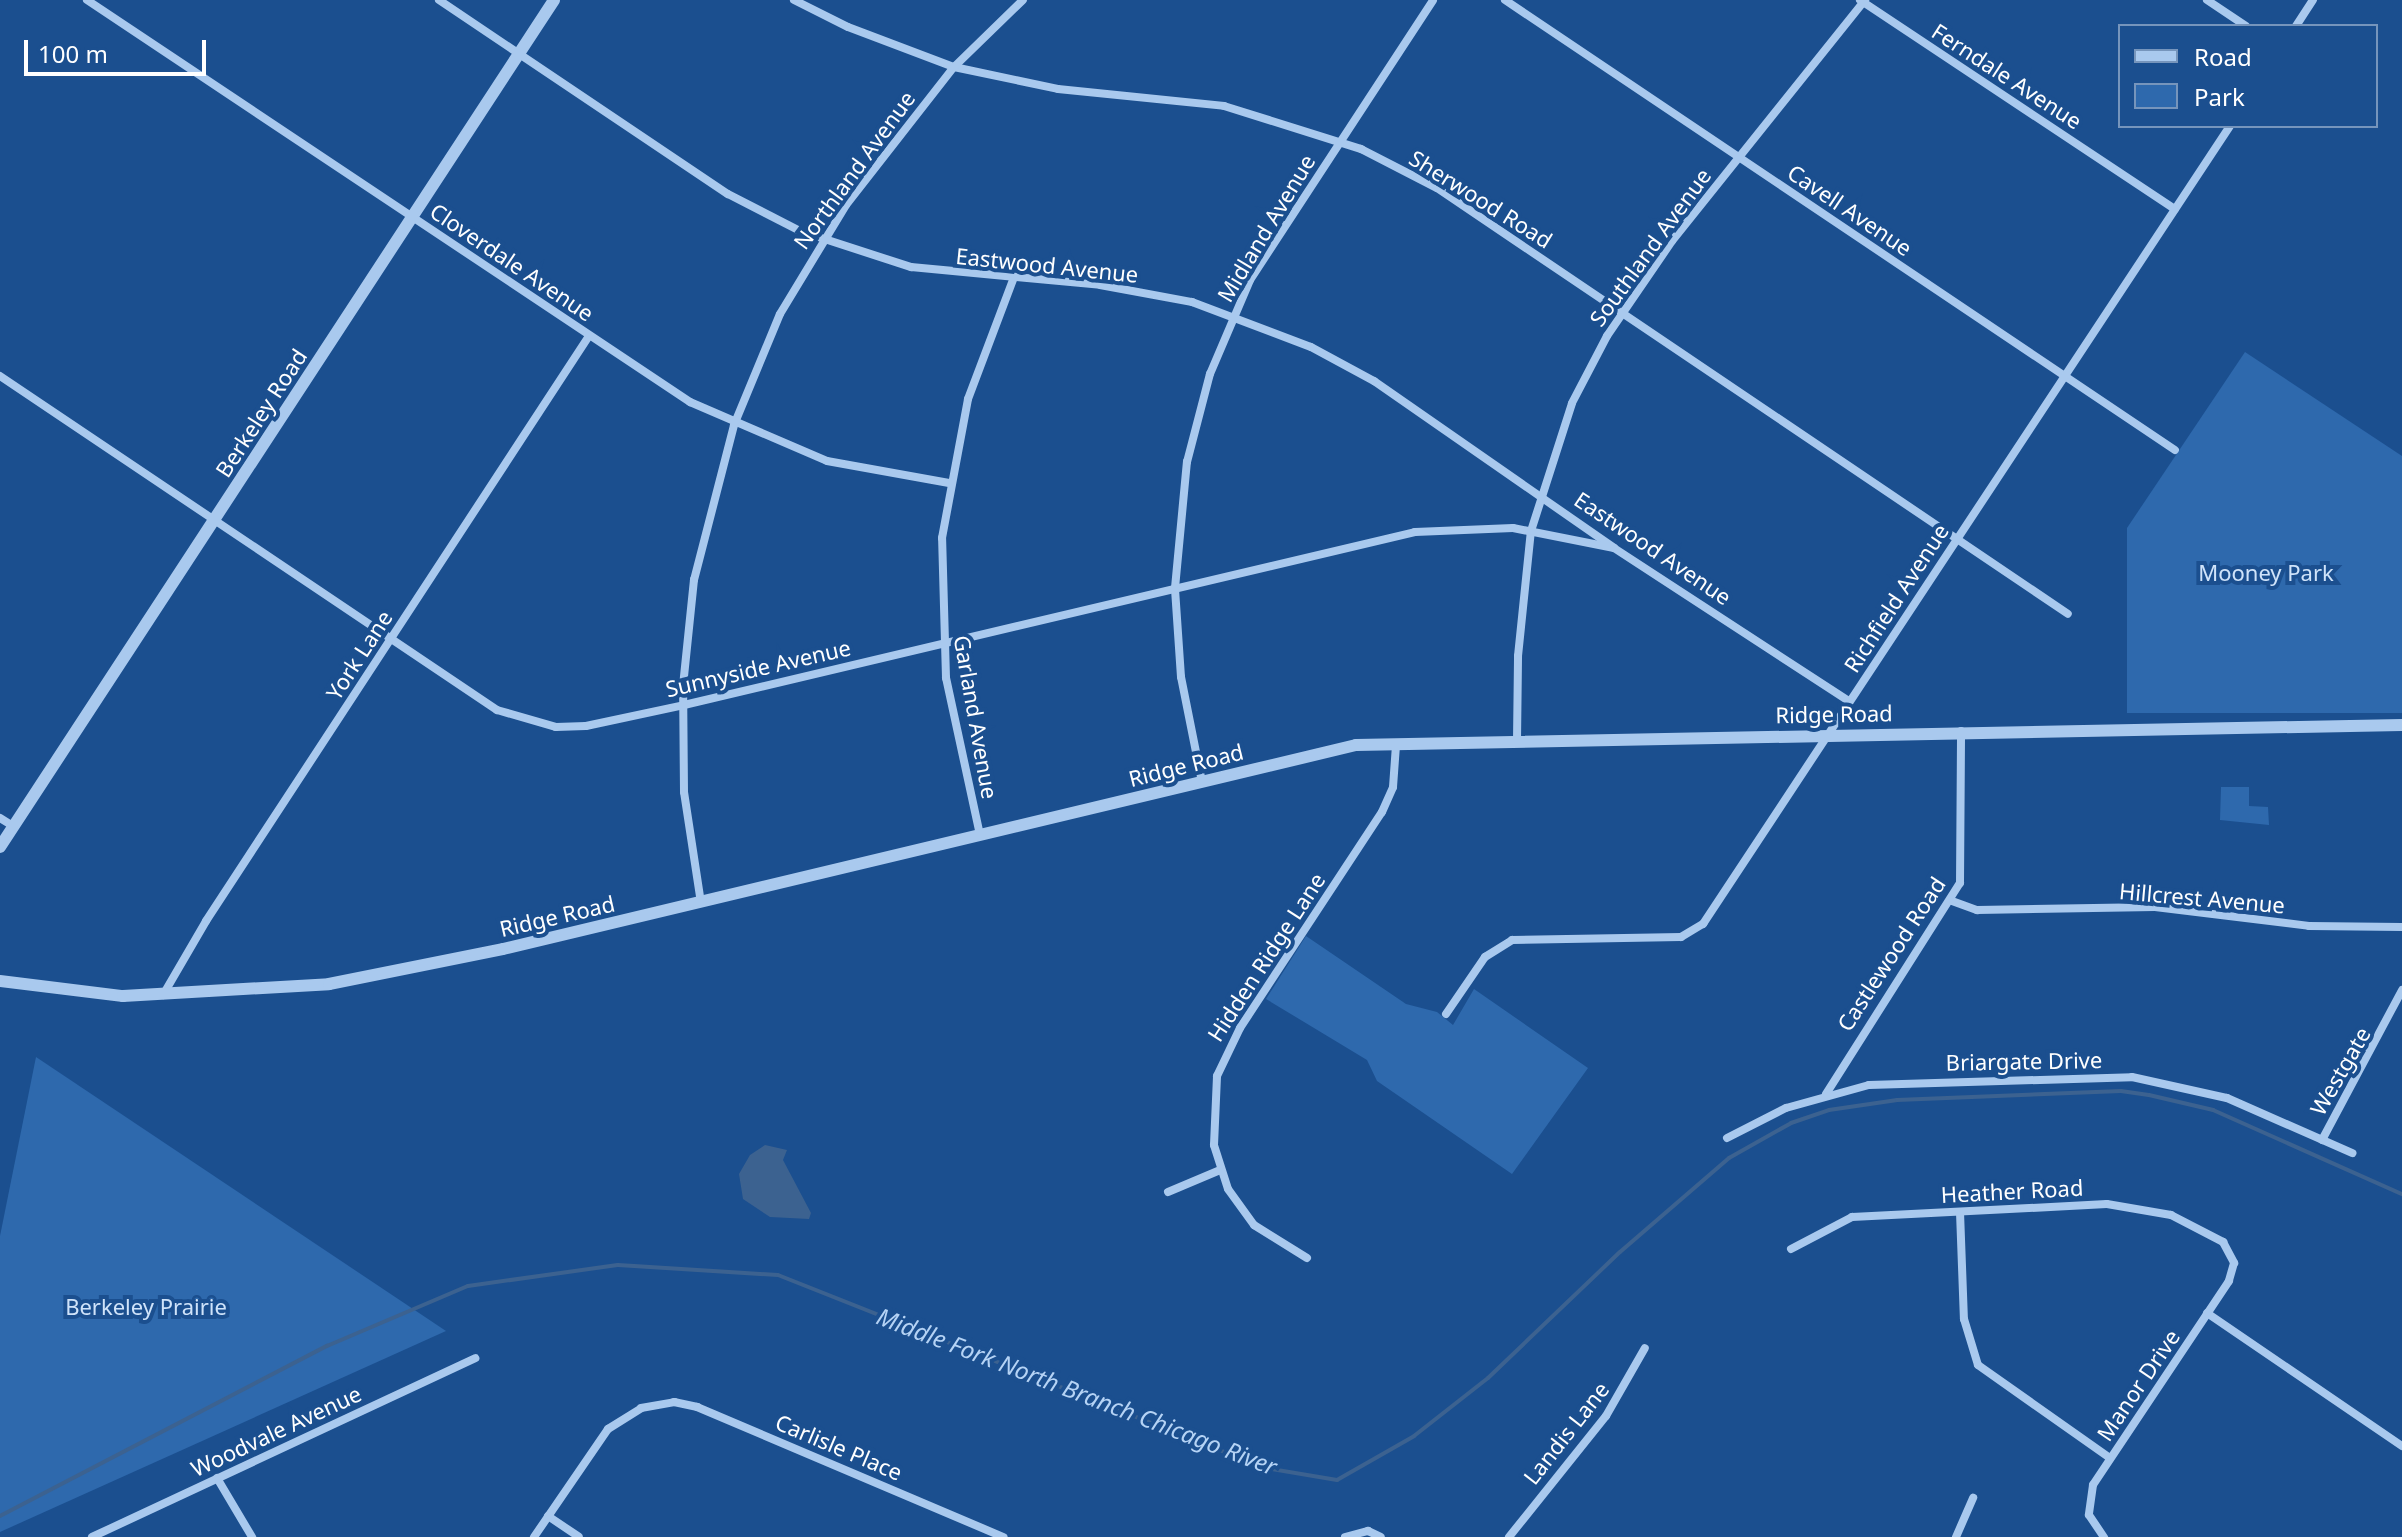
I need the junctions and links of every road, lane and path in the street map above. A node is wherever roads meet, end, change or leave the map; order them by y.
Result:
1 (87, 0) edge
2 (439, 0) edge
3 (554, 0) edge
4 (794, 0) edge
5 (1023, 0) edge
6 (1433, 0) edge
7 (1505, 0) edge
8 (2207, 0) edge
9 (2313, 0) edge
10 (1863, 1) edge
11 (2243, 24) edge
12 (2297, 24) edge
13 (519, 53) junction
14 (954, 67) junction
15 (2229, 128) edge
16 (1340, 141) junction
17 (1738, 156) junction
18 (2175, 209) junction
19 (413, 216) junction
20 (823, 240) junction
21 (1013, 280) junction
22 (1622, 312) junction
23 (1234, 314) junction
24 (589, 336) junction
25 (0, 376) edge
26 (2066, 377) junction
27 (734, 425) junction
28 (2175, 450) dead end
29 (949, 483) junction
30 (1540, 493) junction
31 (215, 520) junction
32 (1531, 531) junction
33 (1956, 539) junction
34 (1614, 548) junction
35 (1175, 588) junction
36 (2068, 614) dead end
37 (391, 639) junction
38 (942, 642) junction
39 (1849, 701) junction
40 (684, 705) junction
41 (2401, 722) edge
42 (1961, 731) junction
43 (1824, 735) junction
44 (1517, 741) junction
45 (1396, 745) junction
46 (1202, 782) junction
47 (0, 818) edge
48 (13, 826) junction
49 (980, 835) junction
50 (0, 847) edge
51 (1952, 901) junction
52 (701, 903) junction
53 (2402, 927) edge
54 (0, 981) edge
55 (2402, 990) edge
56 (163, 995) junction
57 (1446, 1014) dead end
58 (1826, 1094) junction
59 (1727, 1138) dead end
60 (2322, 1140) junction
61 (2352, 1153) dead end
62 (1220, 1170) junction
63 (1168, 1192) dead end
64 (1960, 1212) junction
65 (1791, 1249) dead end
66 (2230, 1253) joint
67 (1307, 1258) dead end
68 (2207, 1313) junction
69 (1645, 1348) dead end
70 (475, 1358) dead end
71 (2402, 1446) edge
72 (2110, 1458) junction
73 (217, 1478) junction
74 (1973, 1498) dead end
75 (548, 1516) junction
76 (92, 1537) edge
77 (252, 1537) edge
78 (534, 1537) edge
79 (579, 1537) edge
80 (1004, 1537) edge
81 (1345, 1537) edge
82 (1381, 1537) edge
83 (1509, 1537) edge
84 (1956, 1537) edge
85 (2104, 1537) edge

1 - 19 street, Cloverdale Avenue
2 - 13 street, Eastwood Avenue
3 - 13 street, Berkeley Road
4 - 14 street, Sherwood Road
5 - 14 street, Northland Avenue
6 - 16 street, Midland Avenue
7 - 17 street, Cavell Avenue
8 - 11 street
9 - 12 street
10 - 17 street, Southland Avenue
10 - 18 street, Ferndale Avenue
13 - 19 street, Berkeley Road
13 - 20 street, Eastwood Avenue
14 - 16 street, Sherwood Road
14 - 20 street, Northland Avenue
15 - 18 street, Richfield Avenue
16 - 22 street, Sherwood Road
16 - 23 street, Midland Avenue
17 - 22 street, Southland Avenue
17 - 26 street, Cavell Avenue
18 - 26 street, Richfield Avenue
19 - 24 street, Cloverdale Avenue
19 - 31 street, Berkeley Road
20 - 21 street, Eastwood Avenue
20 - 27 street, Northland Avenue
21 - 23 street, Eastwood Avenue
21 - 29 street, Garland Avenue
22 - 30 street, Southland Avenue
22 - 33 street, Sherwood Road
23 - 30 street, Eastwood Avenue
23 - 35 street, Midland Avenue
24 - 27 street, Cloverdale Avenue
24 - 37 street, York Lane
25 - 31 street, Sunnyside Avenue
26 - 28 street, Cavell Avenue
26 - 33 street, Richfield Avenue
27 - 29 street, Cloverdale Avenue
27 - 40 street, Northland Avenue
29 - 38 street, Garland Avenue
30 - 32 street, Southland Avenue
30 - 34 street, Eastwood Avenue
31 - 37 street, Sunnyside Avenue
31 - 48 street, Berkeley Road
32 - 34 street, Sunnyside Avenue
32 - 35 street, Sunnyside Avenue
32 - 44 street, Southland Avenue
33 - 36 street, Sherwood Road
33 - 39 street, Richfield Avenue
34 - 39 street, Eastwood Avenue
35 - 38 street, Sunnyside Avenue
35 - 46 street, Midland Avenue
37 - 40 street, Sunnyside Avenue
37 - 56 street, York Lane
38 - 40 street, Sunnyside Avenue
38 - 49 street, Garland Avenue
39 - 43 street, Richfield Avenue
40 - 52 street, Northland Avenue
41 - 42 street, Ridge Road
42 - 43 street, Ridge Road
42 - 51 street, Castlewood Road
43 - 44 street, Ridge Road
43 - 57 street, Richfield Avenue
44 - 45 street, Ridge Road
45 - 46 street, Ridge Road
45 - 62 street, Hidden Ridge Lane
46 - 49 street, Ridge Road
47 - 48 street
48 - 50 street, Berkeley Road
49 - 52 street, Ridge Road
51 - 53 street, Hillcrest Avenue
51 - 58 street, Castlewood Road
52 - 56 street, Ridge Road
54 - 56 street, Ridge Road
55 - 60 street, Westgate
58 - 59 street, Briargate Drive
58 - 60 street, Briargate Drive
60 - 61 street, Westgate
62 - 63 street
62 - 67 street, Hidden Ridge Lane
64 - 65 street, Heather Road
64 - 66 street, Heather Road
64 - 72 street
66 - 68 street, Manor Drive
68 - 71 street
68 - 72 street, Manor Drive
69 - 83 street, Landis Lane
70 - 73 street, Woodvale Avenue
72 - 85 street, Manor Drive
73 - 76 street, Woodvale Avenue
73 - 77 street
74 - 84 street
75 - 78 street
75 - 79 street
75 - 80 street, Carlisle Place
81 - 82 street

